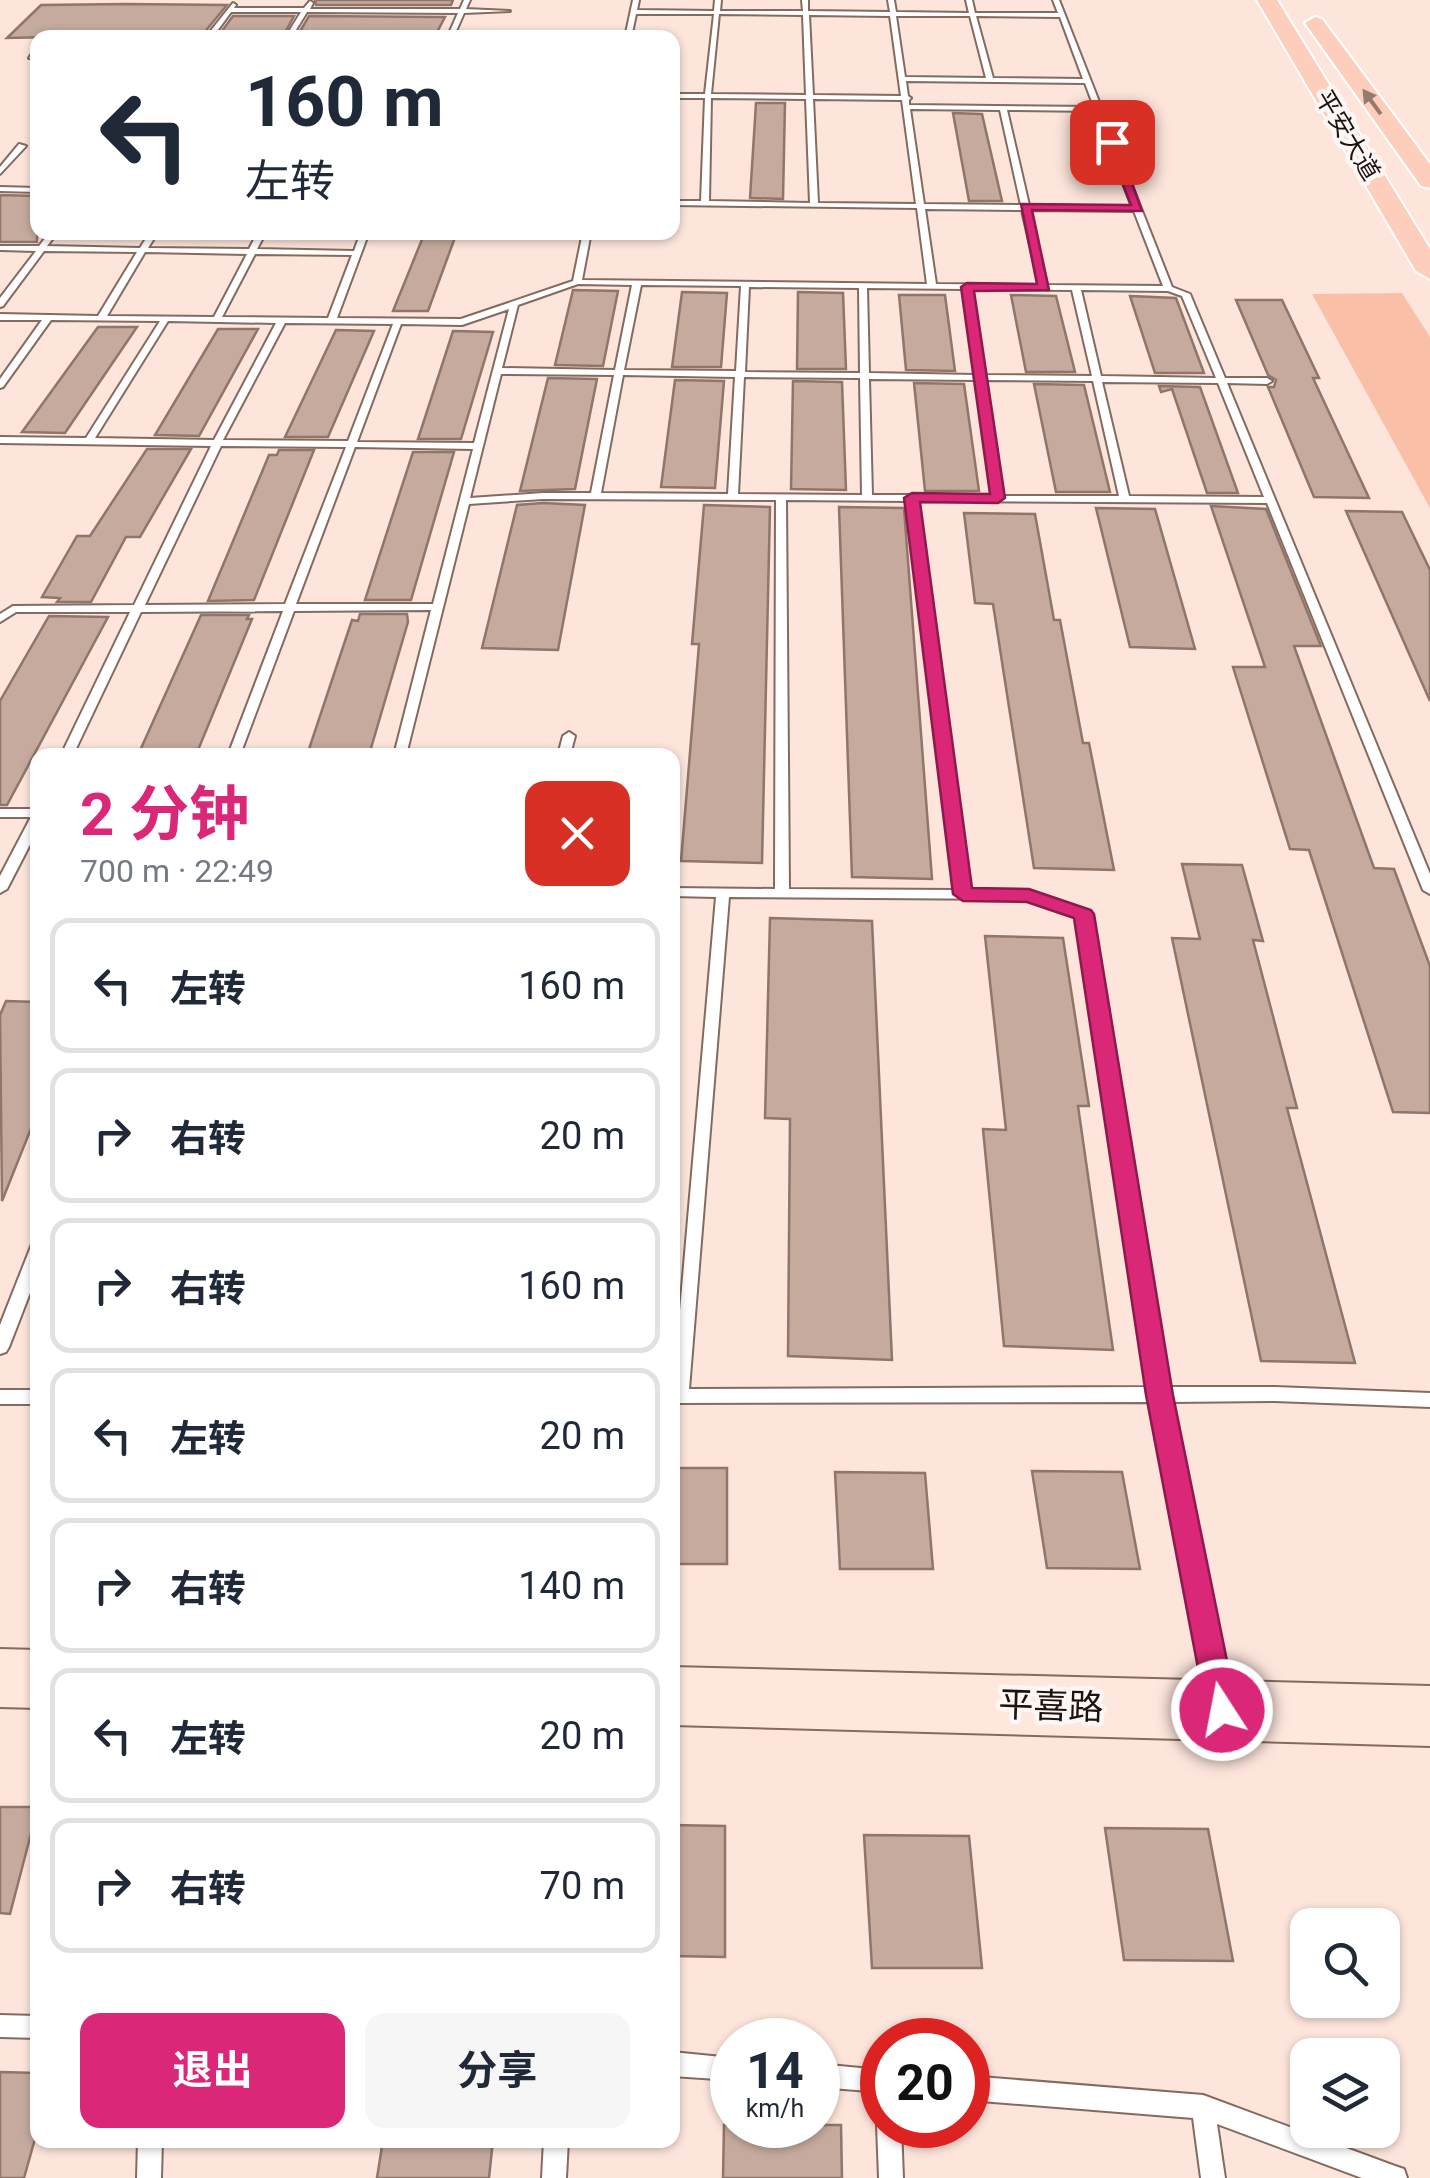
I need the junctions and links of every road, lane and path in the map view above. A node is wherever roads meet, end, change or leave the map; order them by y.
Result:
1 (238, 0) edge
2 (312, 0) edge
3 (467, 0) edge
4 (636, 0) edge
5 (718, 0) edge
6 (804, 0) edge
7 (890, 0) edge
8 (969, 0) edge
9 (1056, 0) edge
10 (1267, 0) edge
11 (1298, 0) edge
12 (230, 10) junction
13 (306, 10) junction
14 (462, 11) junction
15 (507, 11) dead end
16 (634, 12) junction
17 (717, 12) junction
18 (804, 13) junction
19 (893, 14) junction
20 (973, 14) junction
21 (1062, 14) junction
22 (214, 30) edge
23 (293, 30) edge
24 (454, 30) edge
25 (630, 30) edge
26 (904, 79) junction
27 (990, 80) junction
28 (1088, 80) junction
29 (680, 96) edge
30 (708, 96) junction
31 (810, 97) junction
32 (908, 102) junction
33 (1003, 108) junction
34 (1099, 109) junction
35 (11, 146) dead end
36 (0, 172) edge
37 (1430, 181) edge
38 (0, 189) edge
39 (30, 190) edge
40 (680, 203) edge
41 (705, 204) junction
42 (814, 204) junction
43 (922, 205) junction
44 (1025, 206) junction
45 (1138, 208) junction
46 (48, 240) edge
47 (148, 240) edge
48 (258, 240) edge
49 (363, 240) edge
50 (586, 240) edge
51 (0, 248) edge
52 (41, 249) junction
53 (141, 250) junction
54 (252, 252) junction
55 (357, 253) junction
56 (1428, 264) edge
57 (577, 282) junction
58 (637, 283) junction
59 (745, 284) junction
60 (863, 286) junction
61 (932, 287) junction
62 (967, 287) junction
63 (1044, 288) junction
64 (1076, 288) junction
65 (1168, 289) junction
66 (0, 304) edge
67 (514, 304) junction
68 (0, 316) edge
69 (49, 317) junction
70 (101, 318) junction
71 (166, 318) junction
72 (216, 319) junction
73 (282, 320) junction
74 (332, 320) junction
75 (398, 321) junction
76 (497, 370) junction
77 (620, 372) junction
78 (740, 372) junction
79 (864, 374) junction
80 (980, 376) junction
81 (1097, 378) junction
82 (1218, 380) junction
83 (1267, 381) dead end
84 (0, 384) edge
85 (0, 440) edge
86 (88, 442) junction
87 (216, 443) junction
88 (352, 444) junction
89 (478, 446) junction
90 (594, 496) junction
91 (733, 497) junction
92 (781, 497) junction
93 (867, 498) junction
94 (912, 498) junction
95 (998, 498) junction
96 (1126, 499) junction
97 (1270, 500) junction
98 (464, 501) junction
99 (438, 606) junction
100 (289, 607) junction
101 (138, 608) junction
102 (0, 619) edge
103 (569, 736) dead end
104 (70, 748) edge
105 (237, 748) edge
106 (402, 748) edge
107 (566, 748) edge
108 (0, 813) edge
109 (30, 815) edge
110 (30, 831) edge
111 (0, 889) edge
112 (1430, 890) edge
113 (680, 892) edge
114 (723, 892) junction
115 (782, 893) junction
116 (963, 894) junction
117 (30, 1270) edge
118 (0, 1347) edge
119 (680, 1353) edge
120 (1160, 1395) junction
121 (0, 1396) edge
122 (680, 1396) edge
123 (30, 1397) edge
124 (1430, 1400) edge
125 (0, 1678) edge
126 (30, 1679) edge
127 (680, 1696) edge
128 (1222, 1710) junction
129 (1430, 1716) edge
130 (0, 2026) edge
131 (30, 2027) edge
132 (680, 2065) edge
133 (710, 2067) edge
134 (990, 2090) edge
135 (1203, 2107) junction
136 (150, 2148) edge
137 (556, 2148) edge
138 (890, 2148) edge
139 (149, 2178) edge
140 (554, 2178) edge
141 (891, 2178) edge
142 (1213, 2178) edge
143 (1395, 2178) edge

1 - 12 lane
2 - 13 lane
3 - 14 lane
4 - 16 lane
5 - 17 lane
6 - 18 lane
7 - 19 lane
8 - 20 lane
9 - 21 lane
10 - 56 main road, 平安大道
37 -> 11 main road, 平安大道
12 - 13 lane
12 - 22 lane
13 - 14 lane
13 - 23 lane
14 - 15 lane
14 - 24 lane
16 - 17 lane
16 - 25 lane
17 - 18 lane
17 - 30 lane
18 - 19 lane
18 - 31 lane
19 - 20 lane
19 - 26 lane
20 - 21 lane
20 - 27 lane
21 - 28 lane
26 - 27 lane
26 - 32 lane
27 - 28 lane
28 - 34 lane
29 - 30 lane
30 - 31 lane
30 - 41 lane
31 - 32 lane
31 - 42 lane
32 - 33 lane
32 - 43 lane
33 - 34 lane
33 - 44 lane
34 - 45 lane
35 - 36 lane
38 - 39 lane
40 - 41 lane
41 - 42 lane
42 - 43 lane
43 - 44 lane
43 - 61 lane
44 - 45 lane
44 - 63 lane
45 - 65 lane
46 - 52 lane
47 - 53 lane
48 - 54 lane
49 - 55 lane
50 - 57 lane
51 - 52 lane
52 - 53 lane
52 - 66 lane
53 - 54 lane
53 - 70 lane
54 - 55 lane
54 - 72 lane
55 - 74 lane
57 - 58 lane
57 - 67 lane
58 - 59 lane
58 - 77 lane
59 - 60 lane
59 - 78 lane
60 - 61 lane
60 - 79 lane
61 - 62 lane
62 - 63 lane
62 - 80 lane
63 - 64 lane
64 - 65 lane
64 - 81 lane
65 - 82 lane
67 - 75 lane
67 - 76 lane
68 - 69 lane
69 - 70 lane
69 - 84 lane
70 - 71 lane
71 - 72 lane
71 - 86 lane
72 - 73 lane
73 - 74 lane
73 - 87 lane
74 - 75 lane
75 - 88 lane
76 - 77 lane
76 - 89 lane
77 - 78 lane
77 - 90 lane
78 - 79 lane
78 - 91 lane
79 - 80 lane
79 - 93 lane
80 - 81 lane
80 - 95 lane
81 - 82 lane
81 - 96 lane
82 - 83 lane
82 - 97 lane
85 - 86 lane
86 - 87 lane
87 - 88 lane
87 - 101 lane
88 - 89 lane
88 - 100 lane
89 - 98 lane
90 - 91 lane
90 - 98 lane
91 - 92 lane
92 - 93 lane
92 - 115 lane
93 - 94 lane
94 - 95 lane
94 - 116 lane
95 - 96 lane
96 - 97 lane
97 - 112 lane
98 - 99 lane
99 - 100 lane
99 - 106 lane
100 - 101 lane
100 - 105 lane
101 - 102 lane
101 - 104 lane
103 - 107 lane
108 - 109 lane
110 - 111 lane
113 - 114 lane
114 - 115 lane
114 - 119 lane
115 - 116 lane
116 - 120 lane
117 - 118 lane
120 - 122 lane
120 - 124 lane
120 - 128 lane
121 - 123 lane
125 - 126 street
127 - 128 street, 平喜路
128 - 129 street, 平喜路
130 - 131 lane
132 - 133 lane
134 - 135 lane
135 - 142 lane
135 - 143 lane
136 - 139 lane
137 - 140 lane
138 - 141 lane

